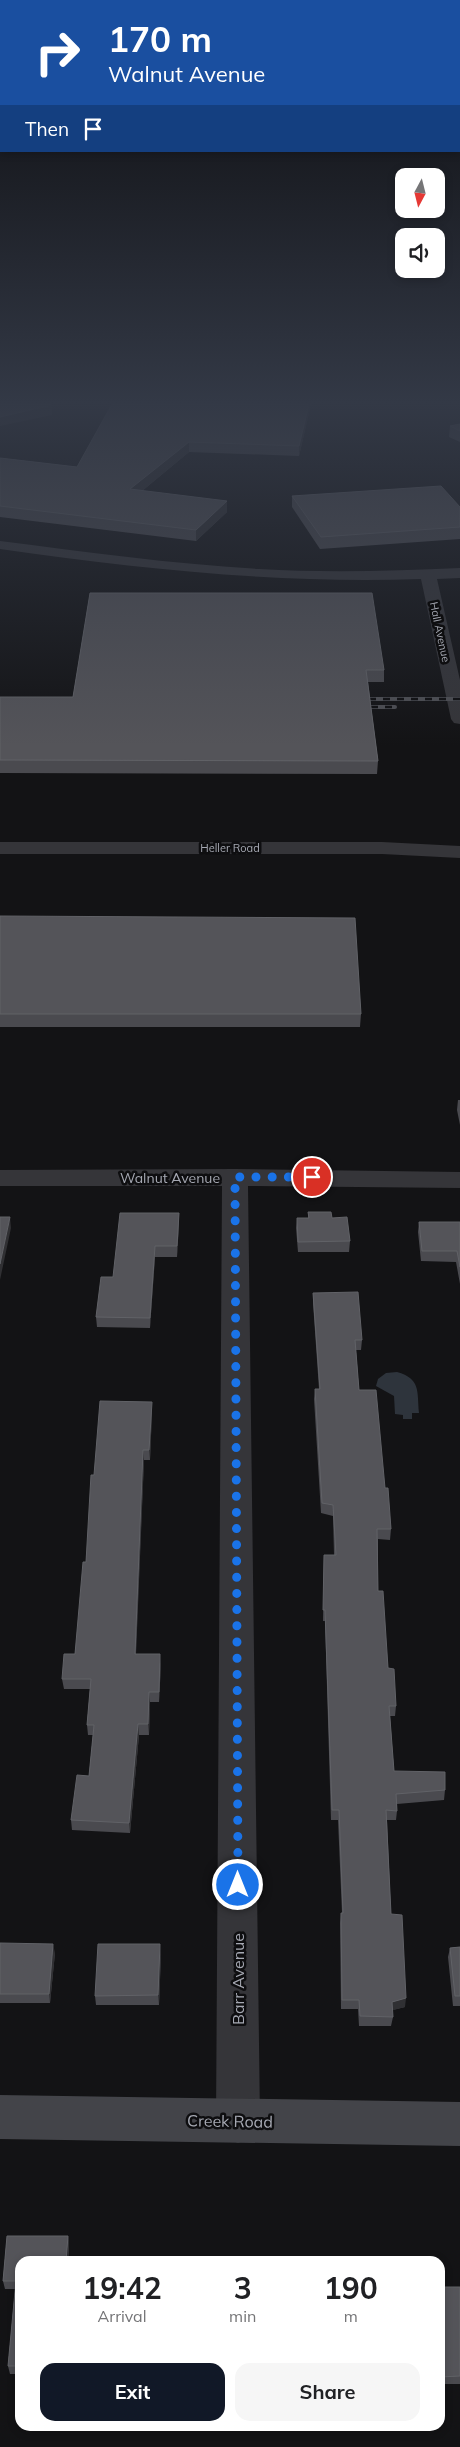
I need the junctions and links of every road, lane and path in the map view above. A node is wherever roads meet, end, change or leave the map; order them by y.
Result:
1 (0, 545) edge
2 (460, 573) edge
3 (428, 575) junction
4 (460, 719) edge
5 (0, 848) edge
6 (460, 852) edge
7 (235, 1177) junction
8 (0, 1178) edge
9 (460, 1180) edge
10 (0, 2118) edge
11 (238, 2121) junction
12 (460, 2124) edge

1 - 3 street
2 - 3 street
3 - 4 street, Hall Avenue
5 - 6 street, Heller Road
7 - 8 street, Walnut Avenue
7 - 9 street, Walnut Avenue
7 - 11 street, Barr Avenue
10 - 11 main road, Creek Road
11 - 12 main road, Creek Road

